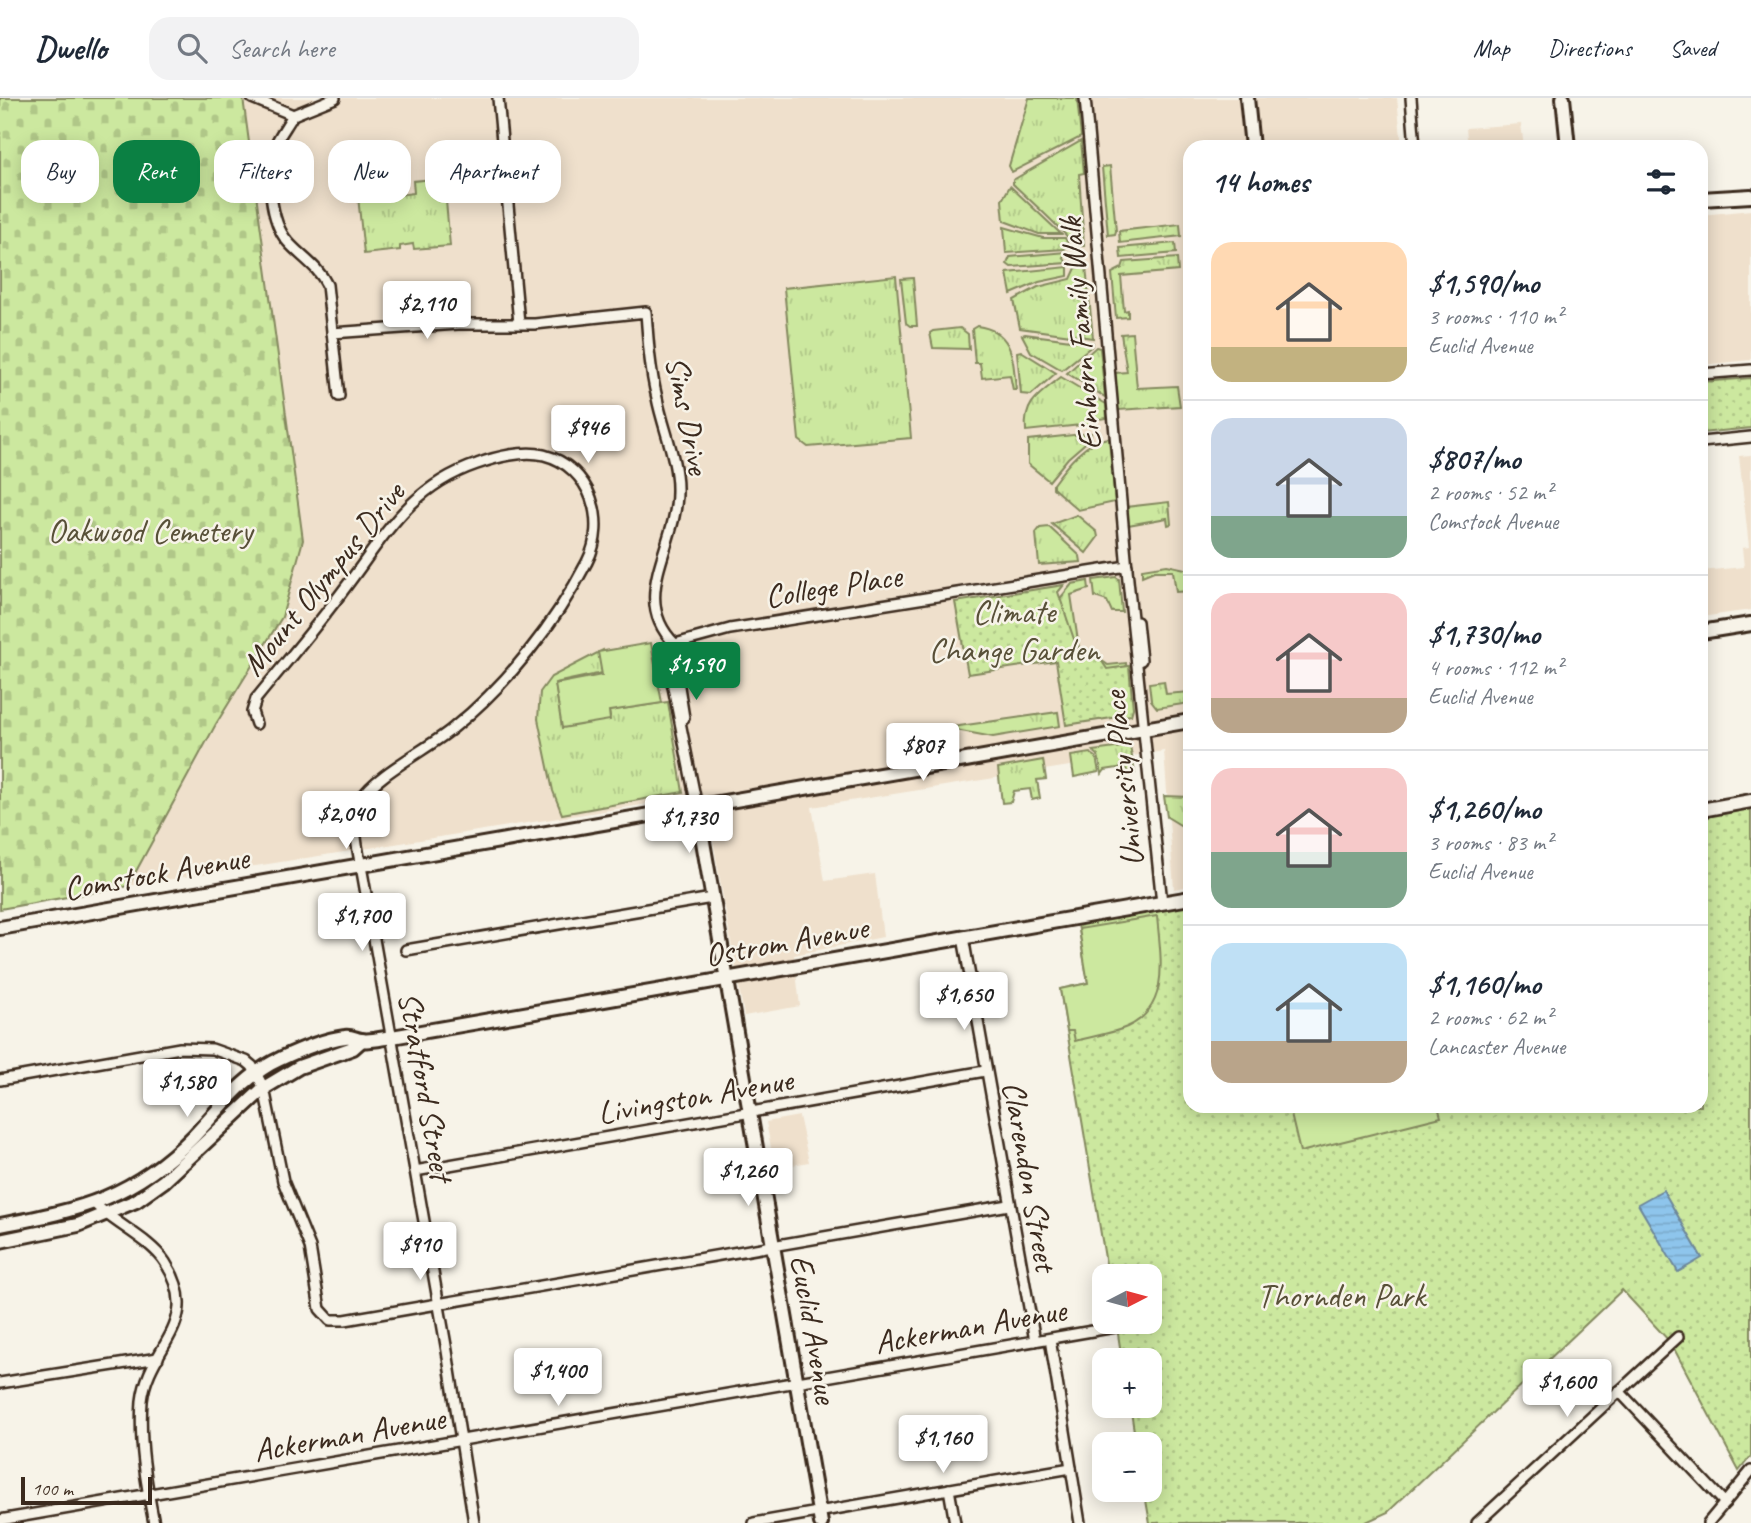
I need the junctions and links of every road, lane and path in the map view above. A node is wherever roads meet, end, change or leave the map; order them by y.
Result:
1 (253, 98) edge
2 (335, 98) edge
3 (498, 98) edge
4 (1085, 98) edge
5 (1247, 98) edge
6 (1411, 98) edge
7 (1563, 98) edge
8 (293, 116) junction
9 (1251, 140) edge
10 (1414, 140) edge
11 (1567, 140) edge
12 (1751, 195) edge
13 (1708, 199) edge
14 (519, 323) junction
15 (332, 333) junction
16 (1751, 370) edge
17 (1708, 373) edge
18 (339, 396) dead end
19 (1751, 437) edge
20 (1708, 441) edge
21 (1127, 566) junction
22 (1751, 624) edge
23 (1708, 631) edge
24 (674, 649) junction
25 (1183, 722) edge
26 (256, 724) dead end
27 (1144, 729) junction
28 (1751, 801) edge
29 (697, 807) junction
30 (1708, 809) edge
31 (361, 865) junction
32 (712, 898) junction
33 (1183, 899) edge
34 (1162, 903) junction
35 (0, 928) edge
36 (963, 937) junction
37 (406, 950) dead end
38 (726, 979) junction
39 (392, 1037) junction
40 (362, 1041) junction
41 (985, 1072) junction
42 (256, 1073) junction
43 (0, 1080) edge
44 (264, 1088) junction
45 (750, 1113) junction
46 (415, 1171) junction
47 (95, 1204) junction
48 (1009, 1205) junction
49 (106, 1215) junction
50 (0, 1225) edge
51 (0, 1241) edge
52 (772, 1247) junction
53 (439, 1304) junction
54 (1092, 1331) edge
55 (1678, 1337) dead end
56 (1050, 1339) junction
57 (1035, 1341) junction
58 (158, 1358) junction
59 (796, 1381) junction
60 (0, 1383) edge
61 (1619, 1391) junction
62 (461, 1440) junction
63 (1071, 1468) junction
64 (1751, 1471) edge
65 (949, 1489) junction
66 (149, 1494) junction
67 (1725, 1503) junction
68 (820, 1517) edge
69 (0, 1520) edge
70 (154, 1523) edge
71 (474, 1523) edge
72 (754, 1523) edge
73 (956, 1523) edge
74 (1080, 1523) edge
75 (1477, 1523) edge
76 (1708, 1523) edge

1 - 8 street
2 - 8 street
3 - 14 street
4 - 21 street, Einhorn Family Walk
5 - 9 street
6 - 10 street
7 - 11 street
8 - 15 street
12 - 13 street
14 - 15 street
14 - 24 street, Sims Drive
15 - 18 street
16 - 17 street
19 - 20 street
21 - 24 street, College Place
21 - 27 street, University Place
22 - 23 street
24 - 29 street, Euclid Avenue
25 - 27 street, Comstock Avenue
26 - 31 street, Mount Olympus Drive
27 - 29 street, Comstock Avenue
27 - 34 street, University Place
28 - 30 street
29 - 31 street, Comstock Avenue
29 - 32 street, Euclid Avenue
31 - 35 street, Comstock Avenue
31 - 39 street, Stratford Street
32 - 37 street
32 - 38 street, Euclid Avenue
33 - 34 street, Ostrom Avenue
34 - 36 street, Ostrom Avenue
36 - 38 street, Ostrom Avenue
36 - 41 street, Clarendon Street
38 - 39 street, Ostrom Avenue
38 - 45 street, Euclid Avenue
39 - 40 street, Ostrom Avenue
39 - 46 street, Stratford Street
40 - 42 street
40 - 44 street
41 - 45 street, Livingston Avenue
41 - 48 street, Clarendon Street
42 - 43 street
42 - 44 street
42 - 47 street
44 - 49 street
44 - 53 street
45 - 46 street, Livingston Avenue
45 - 52 street, Euclid Avenue
46 - 53 street, Stratford Street
47 - 49 street
47 - 50 street
48 - 52 street
48 - 57 street, Clarendon Street
49 - 51 street
49 - 58 street
52 - 53 street
52 - 59 street, Euclid Avenue
53 - 62 street, Stratford Street
54 - 56 street, Ackerman Avenue
55 - 61 street
56 - 57 street, Ackerman Avenue
56 - 63 street
57 - 59 street, Ackerman Avenue
58 - 60 street
58 - 66 street
59 - 62 street, Ackerman Avenue
59 - 68 street, Euclid Avenue
61 - 67 street
61 - 75 street
62 - 66 street, Ackerman Avenue
62 - 71 street, Stratford Street
63 - 65 street
63 - 74 street
64 - 67 street
65 - 68 street
65 - 73 street
66 - 69 street, Ackerman Avenue
66 - 70 street
67 - 76 street
68 - 72 street

